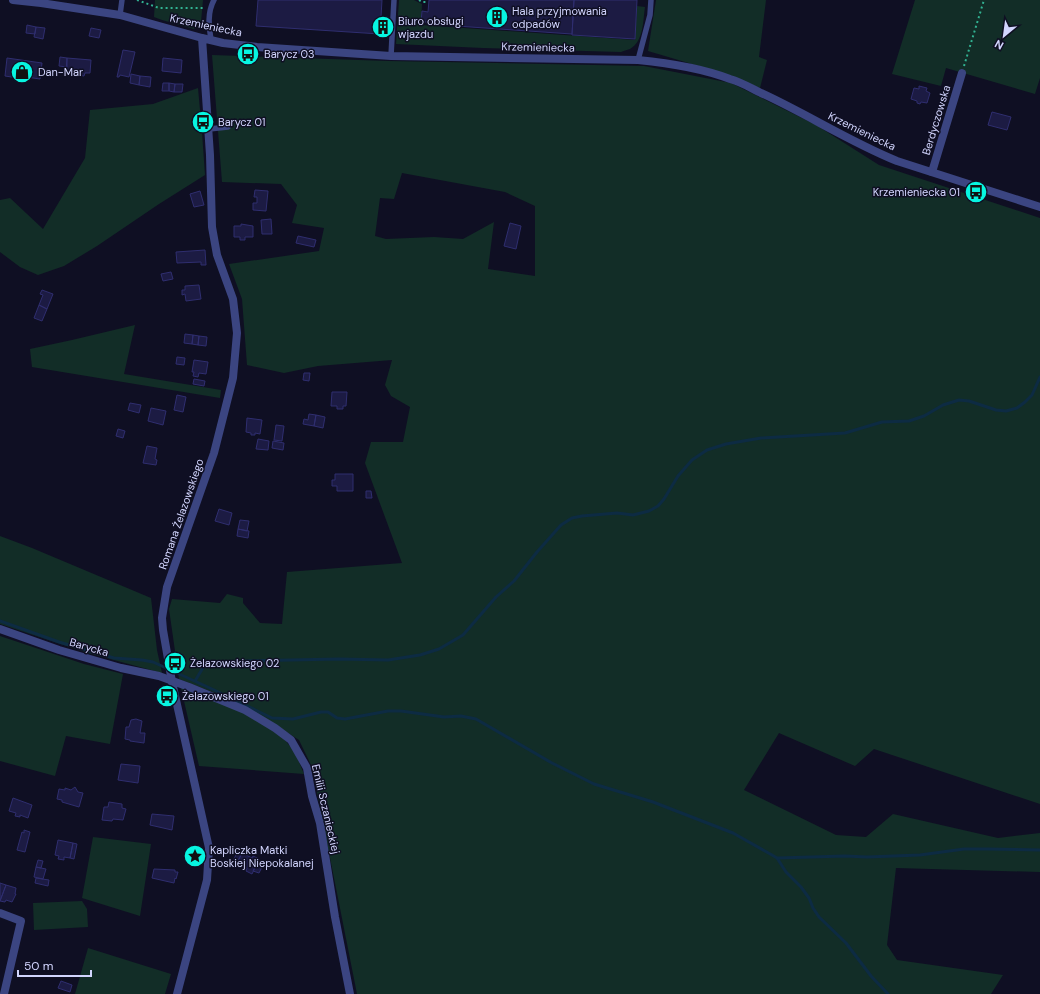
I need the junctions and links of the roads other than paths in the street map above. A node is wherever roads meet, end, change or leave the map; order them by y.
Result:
1 (13, 0) edge
2 (122, 0) edge
3 (214, 0) edge
4 (394, 0) edge
5 (651, 0) edge
6 (120, 15) junction
7 (202, 38) junction
8 (211, 40) junction
9 (391, 56) junction
10 (638, 60) junction
11 (962, 73) road end
12 (228, 127) dead end
13 (208, 129) junction
14 (932, 172) junction
15 (1040, 206) edge
16 (0, 629) edge
17 (172, 679) junction
18 (0, 913) edge
19 (3, 991) edge
20 (177, 994) edge
21 (350, 994) edge

1 - 6 street, Krzemieniecka
2 - 6 lane
3 - 8 lane
4 - 9 lane
5 - 10 lane
6 - 7 street, Krzemieniecka
7 - 8 street, Krzemieniecka
7 - 13 street, Romana Żelazowskiego
8 - 9 street, Krzemieniecka
9 - 10 street, Krzemieniecka
10 - 14 street, Krzemieniecka
11 - 14 street, Berdyczowska
12 - 13 lane
13 - 17 street, Romana Żelazowskiego
14 - 15 street, Krzemieniecka
16 - 17 street, Barycka
17 - 20 street, Romana Żelazowskiego
17 - 21 street, Emilii Sczanieckiej
18 - 19 street

